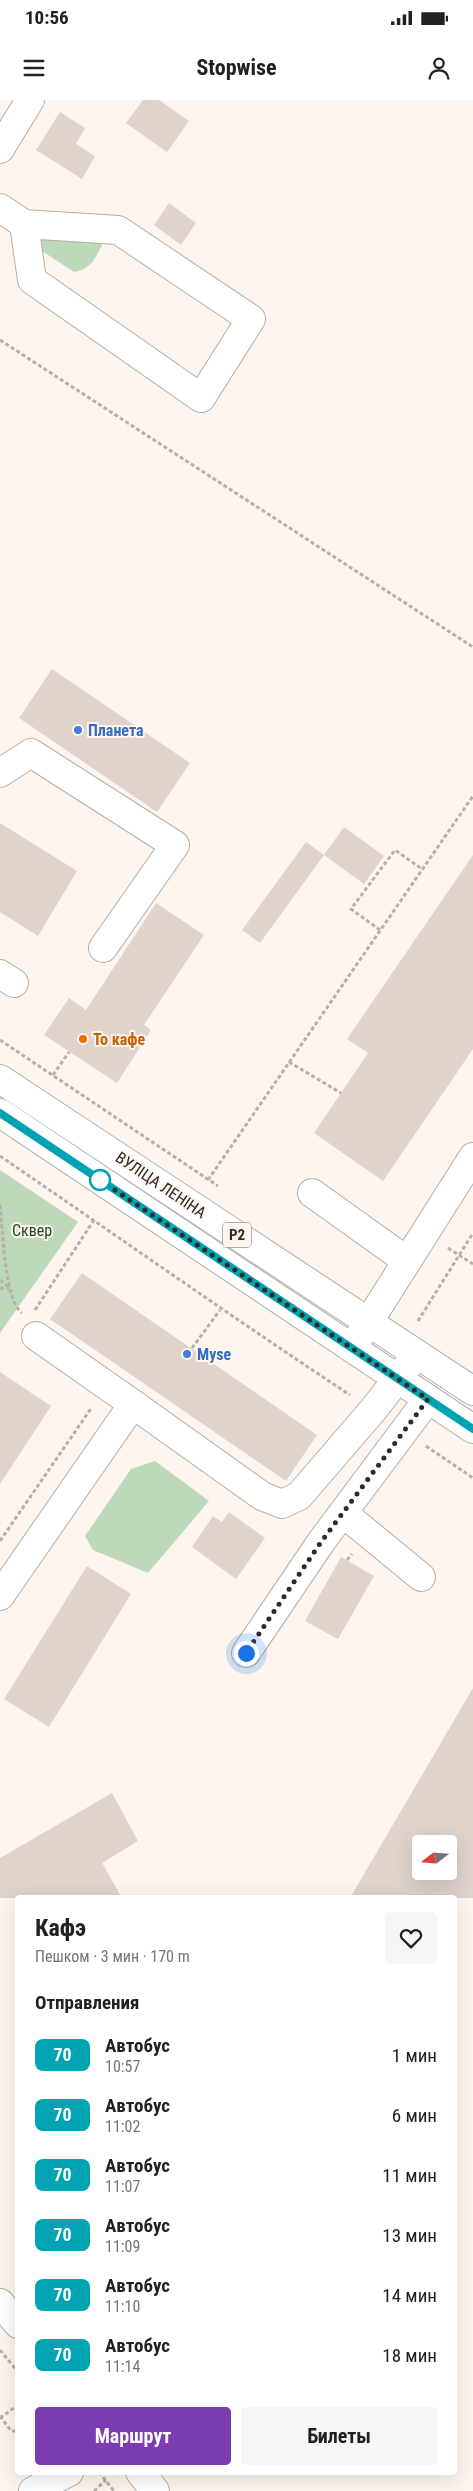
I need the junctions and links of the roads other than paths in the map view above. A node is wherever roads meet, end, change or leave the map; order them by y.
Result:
1 (30, 100) edge
2 (0, 149) edge
3 (0, 208) edge
4 (24, 224) junction
5 (0, 773) edge
6 (103, 948) dead end
7 (0, 1079) edge
8 (0, 1113) edge
9 (473, 1157) edge
10 (312, 1193) dead end
11 (407, 1261) junction
12 (369, 1322) junction
13 (36, 1336) dead end
14 (352, 1348) junction
15 (417, 1354) junction
16 (398, 1379) junction
17 (473, 1391) edge
18 (428, 1399) junction
19 (132, 1404) junction
20 (473, 1429) edge
21 (342, 1513) junction
22 (421, 1577) dead end
23 (0, 1596) edge
24 (246, 1653) dead end
25 (0, 2303) edge
26 (15, 2320) edge
27 (142, 2475) edge
28 (155, 2491) edge

1 - 2 main road
3 - 4 main road
4 - 4 main road
5 - 6 main road
7 - 12 main road, ВУЛІЦА ЛЕНІНА / Р2
8 - 14 main road, ВУЛІЦА ЛЕНІНА / Р2
9 - 11 main road
10 - 11 main road
11 - 12 main road
12 - 14 main road
12 - 15 main road, ВУЛІЦА ЛЕНІНА / Р2
13 - 19 main road
14 - 16 main road, ВУЛІЦА ЛЕНІНА / Р2
15 - 16 main road
15 - 17 main road, ВУЛІЦА ЛЕНІНА / Р2
16 - 18 main road, ВУЛІЦА ЛЕНІНА / Р2
16 - 19 main road
18 - 20 main road, ВУЛІЦА ЛЕНІНА / Р2
18 - 21 main road
19 - 23 main road
21 - 22 main road
21 - 24 main road
25 - 26 main road
27 - 28 main road

